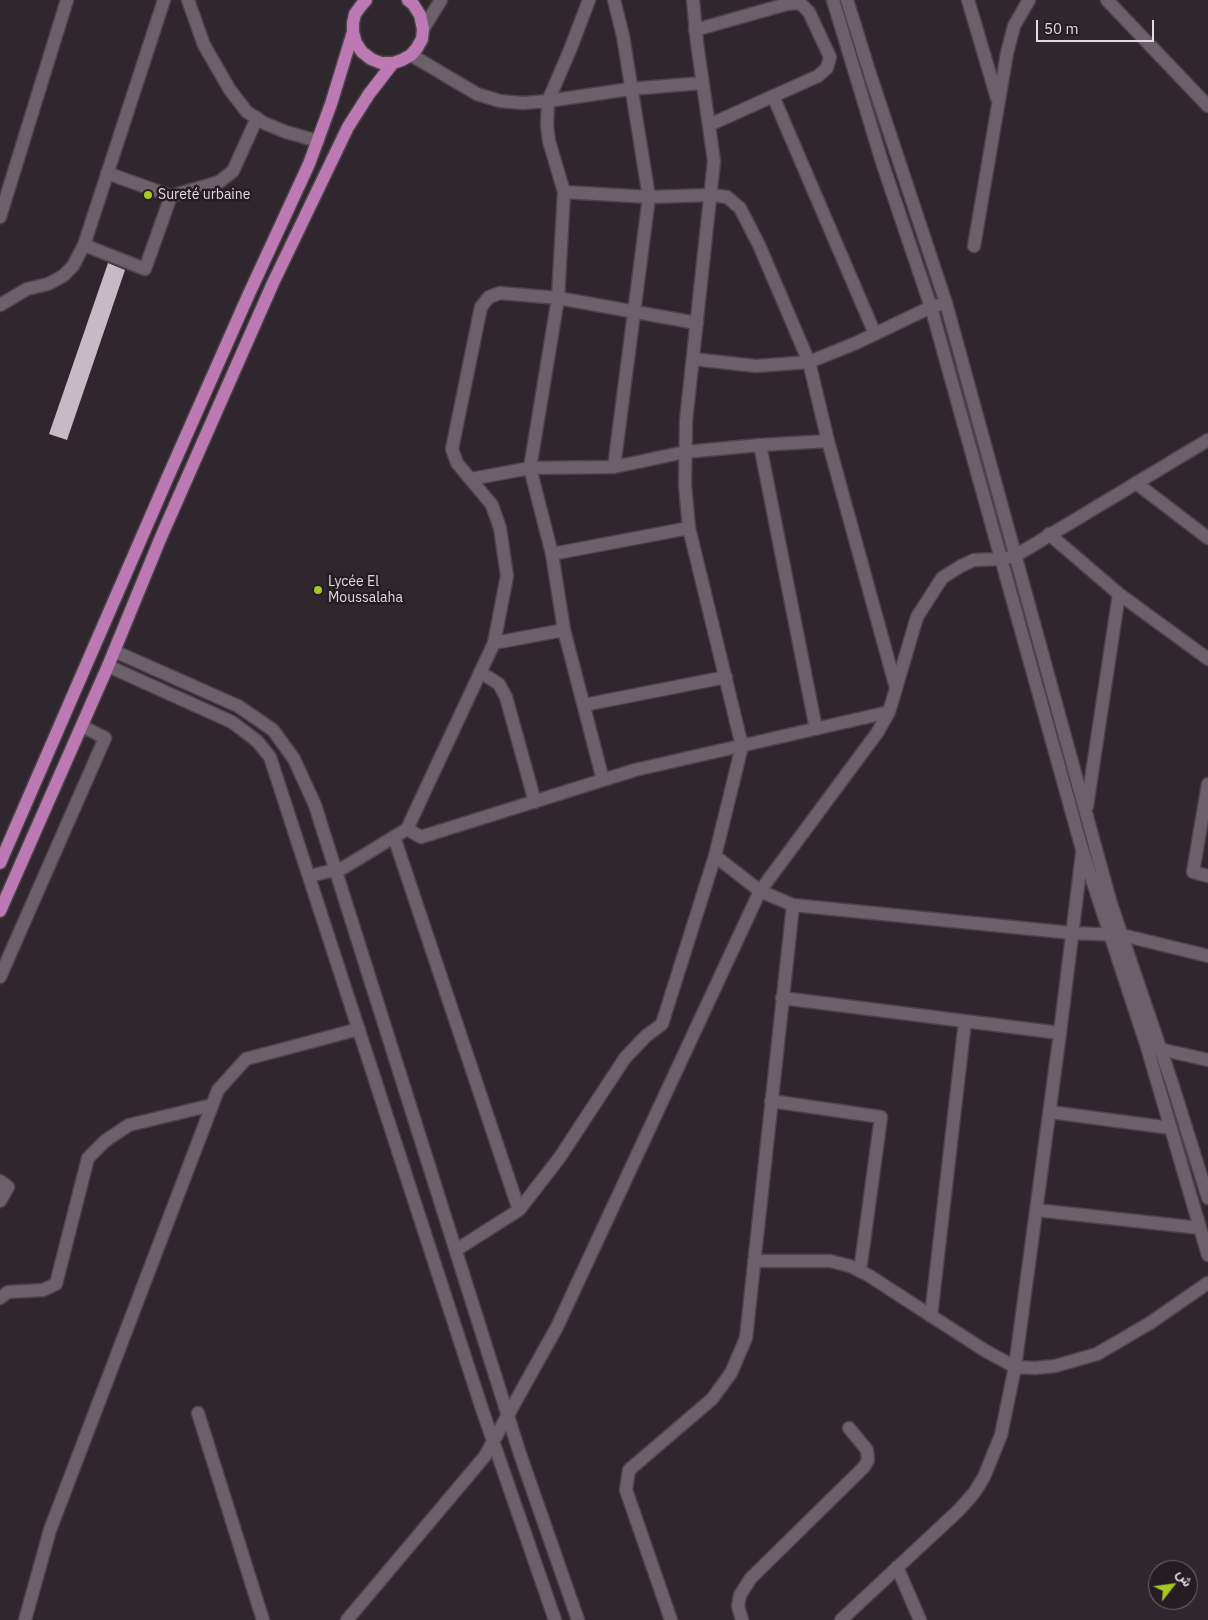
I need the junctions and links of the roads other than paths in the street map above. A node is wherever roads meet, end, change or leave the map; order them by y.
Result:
1 (67, 0) edge
2 (164, 0) edge
3 (188, 0) edge
4 (408, 0) edge
5 (441, 0) edge
6 (589, 0) edge
7 (614, 0) edge
8 (692, 0) edge
9 (833, 0) edge
10 (846, 0) edge
11 (968, 0) edge
12 (1029, 0) edge
13 (1107, 0) edge
14 (362, 2) edge
15 (423, 29) junction
16 (695, 30) junction
17 (352, 32) junction
18 (411, 55) junction
19 (393, 63) junction
20 (702, 82) junction
21 (630, 89) junction
22 (773, 96) junction
23 (548, 101) junction
24 (999, 103) junction
25 (1208, 106) edge
26 (257, 118) junction
27 (709, 125) junction
28 (318, 141) junction
29 (107, 173) junction
30 (564, 192) junction
31 (171, 196) junction
32 (711, 196) junction
33 (649, 197) junction
34 (0, 217) edge
35 (84, 245) junction
36 (974, 246) dead end
37 (558, 298) junction
38 (946, 303) junction
39 (0, 305) edge
40 (931, 307) junction
41 (634, 312) junction
42 (697, 323) junction
43 (876, 334) junction
44 (694, 359) junction
45 (809, 362) junction
46 (1208, 440) edge
47 (828, 441) junction
48 (760, 445) junction
49 (685, 452) junction
50 (614, 467) junction
51 (530, 468) junction
52 (471, 479) junction
53 (1136, 483) junction
54 (689, 528) junction
55 (1049, 534) junction
56 (1208, 538) edge
57 (552, 554) junction
58 (1015, 556) junction
59 (1001, 559) junction
60 (1119, 594) junction
61 (564, 630) junction
62 (494, 642) junction
63 (114, 651) junction
64 (1208, 659) edge
65 (108, 666) junction
66 (480, 672) junction
67 (726, 678) junction
68 (896, 688) junction
69 (584, 705) junction
70 (889, 712) junction
71 (82, 726) junction
72 (816, 729) junction
73 (742, 746) junction
74 (603, 780) junction
75 (1208, 784) edge
76 (535, 802) junction
77 (1086, 812) junction
78 (407, 829) junction
79 (394, 837) junction
80 (1082, 849) junction
81 (715, 856) junction
82 (0, 863) edge
83 (336, 870) junction
84 (309, 876) junction
85 (1208, 876) edge
86 (760, 891) junction
87 (793, 904) junction
88 (0, 911) edge
89 (1072, 933) junction
90 (1116, 935) junction
91 (1208, 956) edge
92 (0, 977) edge
93 (782, 998) junction
94 (965, 1021) junction
95 (359, 1029) junction
96 (1060, 1033) junction
97 (1147, 1047) junction
98 (1161, 1048) junction
99 (1208, 1060) edge
100 (771, 1101) junction
101 (212, 1105) junction
102 (1050, 1112) junction
103 (1171, 1128) junction
104 (0, 1181) edge
105 (1208, 1198) edge
106 (0, 1201) edge
107 (519, 1210) junction
108 (1036, 1210) junction
109 (1200, 1228) junction
110 (456, 1250) junction
111 (1208, 1255) edge
112 (754, 1261) junction
113 (860, 1271) junction
114 (1208, 1283) edge
115 (0, 1298) edge
116 (931, 1316) junction
117 (1015, 1367) junction
118 (198, 1413) dead end
119 (508, 1414) junction
120 (849, 1428) dead end
121 (493, 1441) junction
122 (898, 1567) junction
123 (25, 1620) edge
124 (263, 1620) edge
125 (347, 1620) edge
126 (555, 1620) edge
127 (578, 1620) edge
128 (672, 1620) edge
129 (742, 1620) edge
130 (841, 1620) edge
131 (920, 1620) edge

1 - 34 street
2 - 29 street
3 - 26 street
4 - 15 main road
5 - 15 street
6 - 23 street
7 - 21 street
8 - 16 street
9 - 40 street
10 - 38 street
11 - 24 street
12 - 24 street
13 - 25 street
14 - 17 main road
15 - 18 main road
16 - 20 street
16 - 22 street
17 - 19 main road
17 - 28 main road
18 - 19 main road
18 - 23 street
19 - 63 main road
20 - 21 street
20 - 27 street
21 - 23 street
21 - 33 street
22 - 27 street
22 - 43 street
23 - 30 street
24 - 36 street
26 - 28 street
26 - 31 street
27 - 32 street
28 - 82 main road
29 - 31 street
29 - 35 street
30 - 33 street
30 - 37 street
31 - 35 street
32 - 33 street
32 - 42 street
32 - 45 street
33 - 41 street
35 - 39 street
37 - 41 street
37 - 51 street
37 - 52 street
38 - 40 street
38 - 58 street
40 - 43 street
40 - 59 street
41 - 42 street
41 - 50 street
42 - 44 street
43 - 45 street
44 - 45 street
44 - 49 street
45 - 47 street
46 - 53 street
47 - 48 street
47 - 68 street
48 - 49 street
48 - 72 street
49 - 50 street
49 - 54 street
50 - 51 street
51 - 52 street
51 - 57 street
52 - 62 street
53 - 55 street
53 - 56 street
54 - 57 street
54 - 67 street
55 - 58 street
55 - 60 street
57 - 61 street
58 - 59 street
58 - 77 street
59 - 68 street
59 - 80 street
60 - 64 street
60 - 77 street
61 - 62 street
61 - 69 street
62 - 66 street
63 - 65 main road
63 - 83 street
65 - 71 main road
65 - 84 street
66 - 76 street
66 - 78 street
67 - 69 street
67 - 73 street
68 - 70 street
69 - 74 street
70 - 72 street
70 - 86 street
71 - 88 main road
71 - 92 street
72 - 73 street
73 - 74 street
73 - 81 street
74 - 76 street
75 - 85 street
76 - 78 street
77 - 90 street
78 - 79 street
79 - 83 street
79 - 107 street
80 - 89 street
80 - 90 street
81 - 86 street
81 - 107 street
83 - 84 street
83 - 110 street
84 - 95 street
86 - 87 street
86 - 119 street
87 - 89 street
87 - 93 street
89 - 90 street
89 - 96 street
90 - 91 street
90 - 97 street
90 - 98 street
93 - 94 street
93 - 100 street
94 - 96 street
94 - 116 street
95 - 101 street
95 - 121 street
96 - 102 street
97 - 98 street
97 - 103 street
98 - 99 street
98 - 105 street
100 - 112 street
100 - 113 street
101 - 115 street
101 - 123 street
102 - 103 street
102 - 108 street
103 - 109 street
104 - 106 street
107 - 110 street
108 - 109 street
108 - 117 street
109 - 111 street
110 - 119 street
112 - 113 street
112 - 128 street
113 - 116 street
114 - 117 street
116 - 117 street
117 - 122 street
118 - 124 street
119 - 121 street
119 - 127 street
120 - 129 street
121 - 125 street
121 - 126 street
122 - 130 street
122 - 131 street

